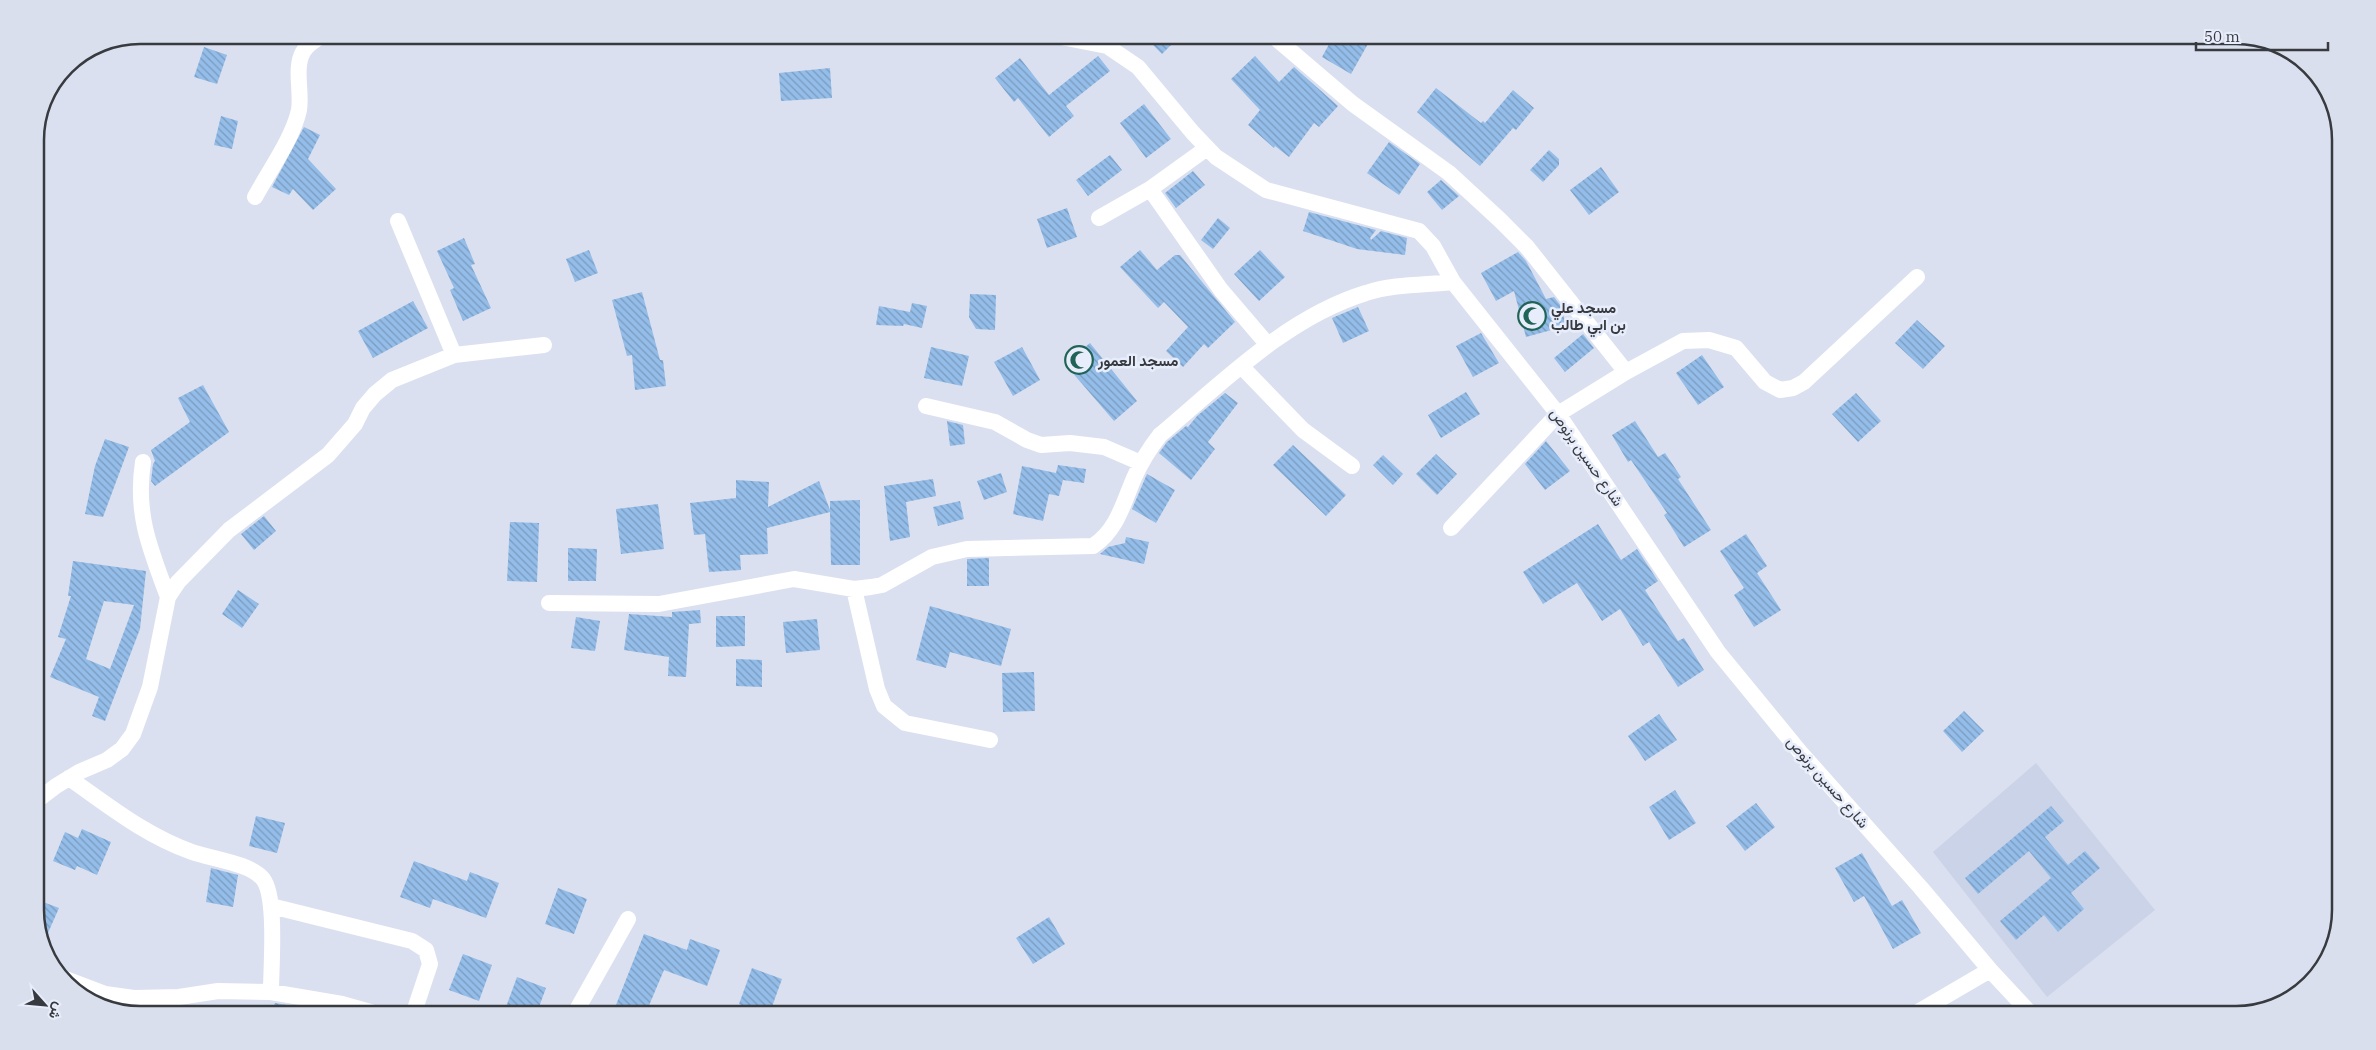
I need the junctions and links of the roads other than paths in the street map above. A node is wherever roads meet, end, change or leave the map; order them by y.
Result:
1 (310, 44) edge
2 (1099, 44) edge
3 (1283, 44) edge
4 (1207, 148) junction
5 (1150, 189) junction
6 (255, 197) dead end
7 (1098, 218) dead end
8 (398, 221) dead end
9 (1917, 277) dead end
10 (1453, 282) junction
11 (544, 345) dead end
12 (1268, 345) junction
13 (454, 355) junction
14 (1242, 367) junction
15 (1626, 372) junction
16 (926, 406) dead end
17 (1558, 414) junction
18 (143, 462) dead end
19 (1141, 463) junction
20 (1352, 466) dead end
21 (1451, 528) dead end
22 (854, 589) junction
23 (168, 597) junction
24 (549, 603) dead end
25 (990, 740) dead end
26 (69, 778) junction
27 (44, 796) edge
28 (272, 906) junction
29 (628, 919) dead end
30 (1990, 970) junction
31 (79, 984) edge
32 (271, 992) junction
33 (314, 1006) edge
34 (416, 1006) edge
35 (579, 1006) edge
36 (1928, 1006) edge
37 (2024, 1006) edge

1 - 6 street
2 - 4 street, شارع حسين برنوص
3 - 15 street
4 - 5 street
4 - 10 street, شارع حسين برنوص
5 - 7 street
5 - 12 street
8 - 13 street
9 - 15 street
10 - 12 street
10 - 17 street, شارع حسين برنوص
11 - 13 street
12 - 14 street
13 - 23 street
14 - 19 street
14 - 20 street
15 - 17 street
16 - 19 street
17 - 21 street
17 - 30 street, شارع حسين برنوص
18 - 23 street
19 - 22 street
22 - 24 street
22 - 25 street
23 - 26 street
26 - 27 street
26 - 28 street
28 - 32 street
28 - 34 street
29 - 35 street
30 - 36 street
30 - 37 street, شارع حسين برنوص
31 - 32 street
32 - 33 street

